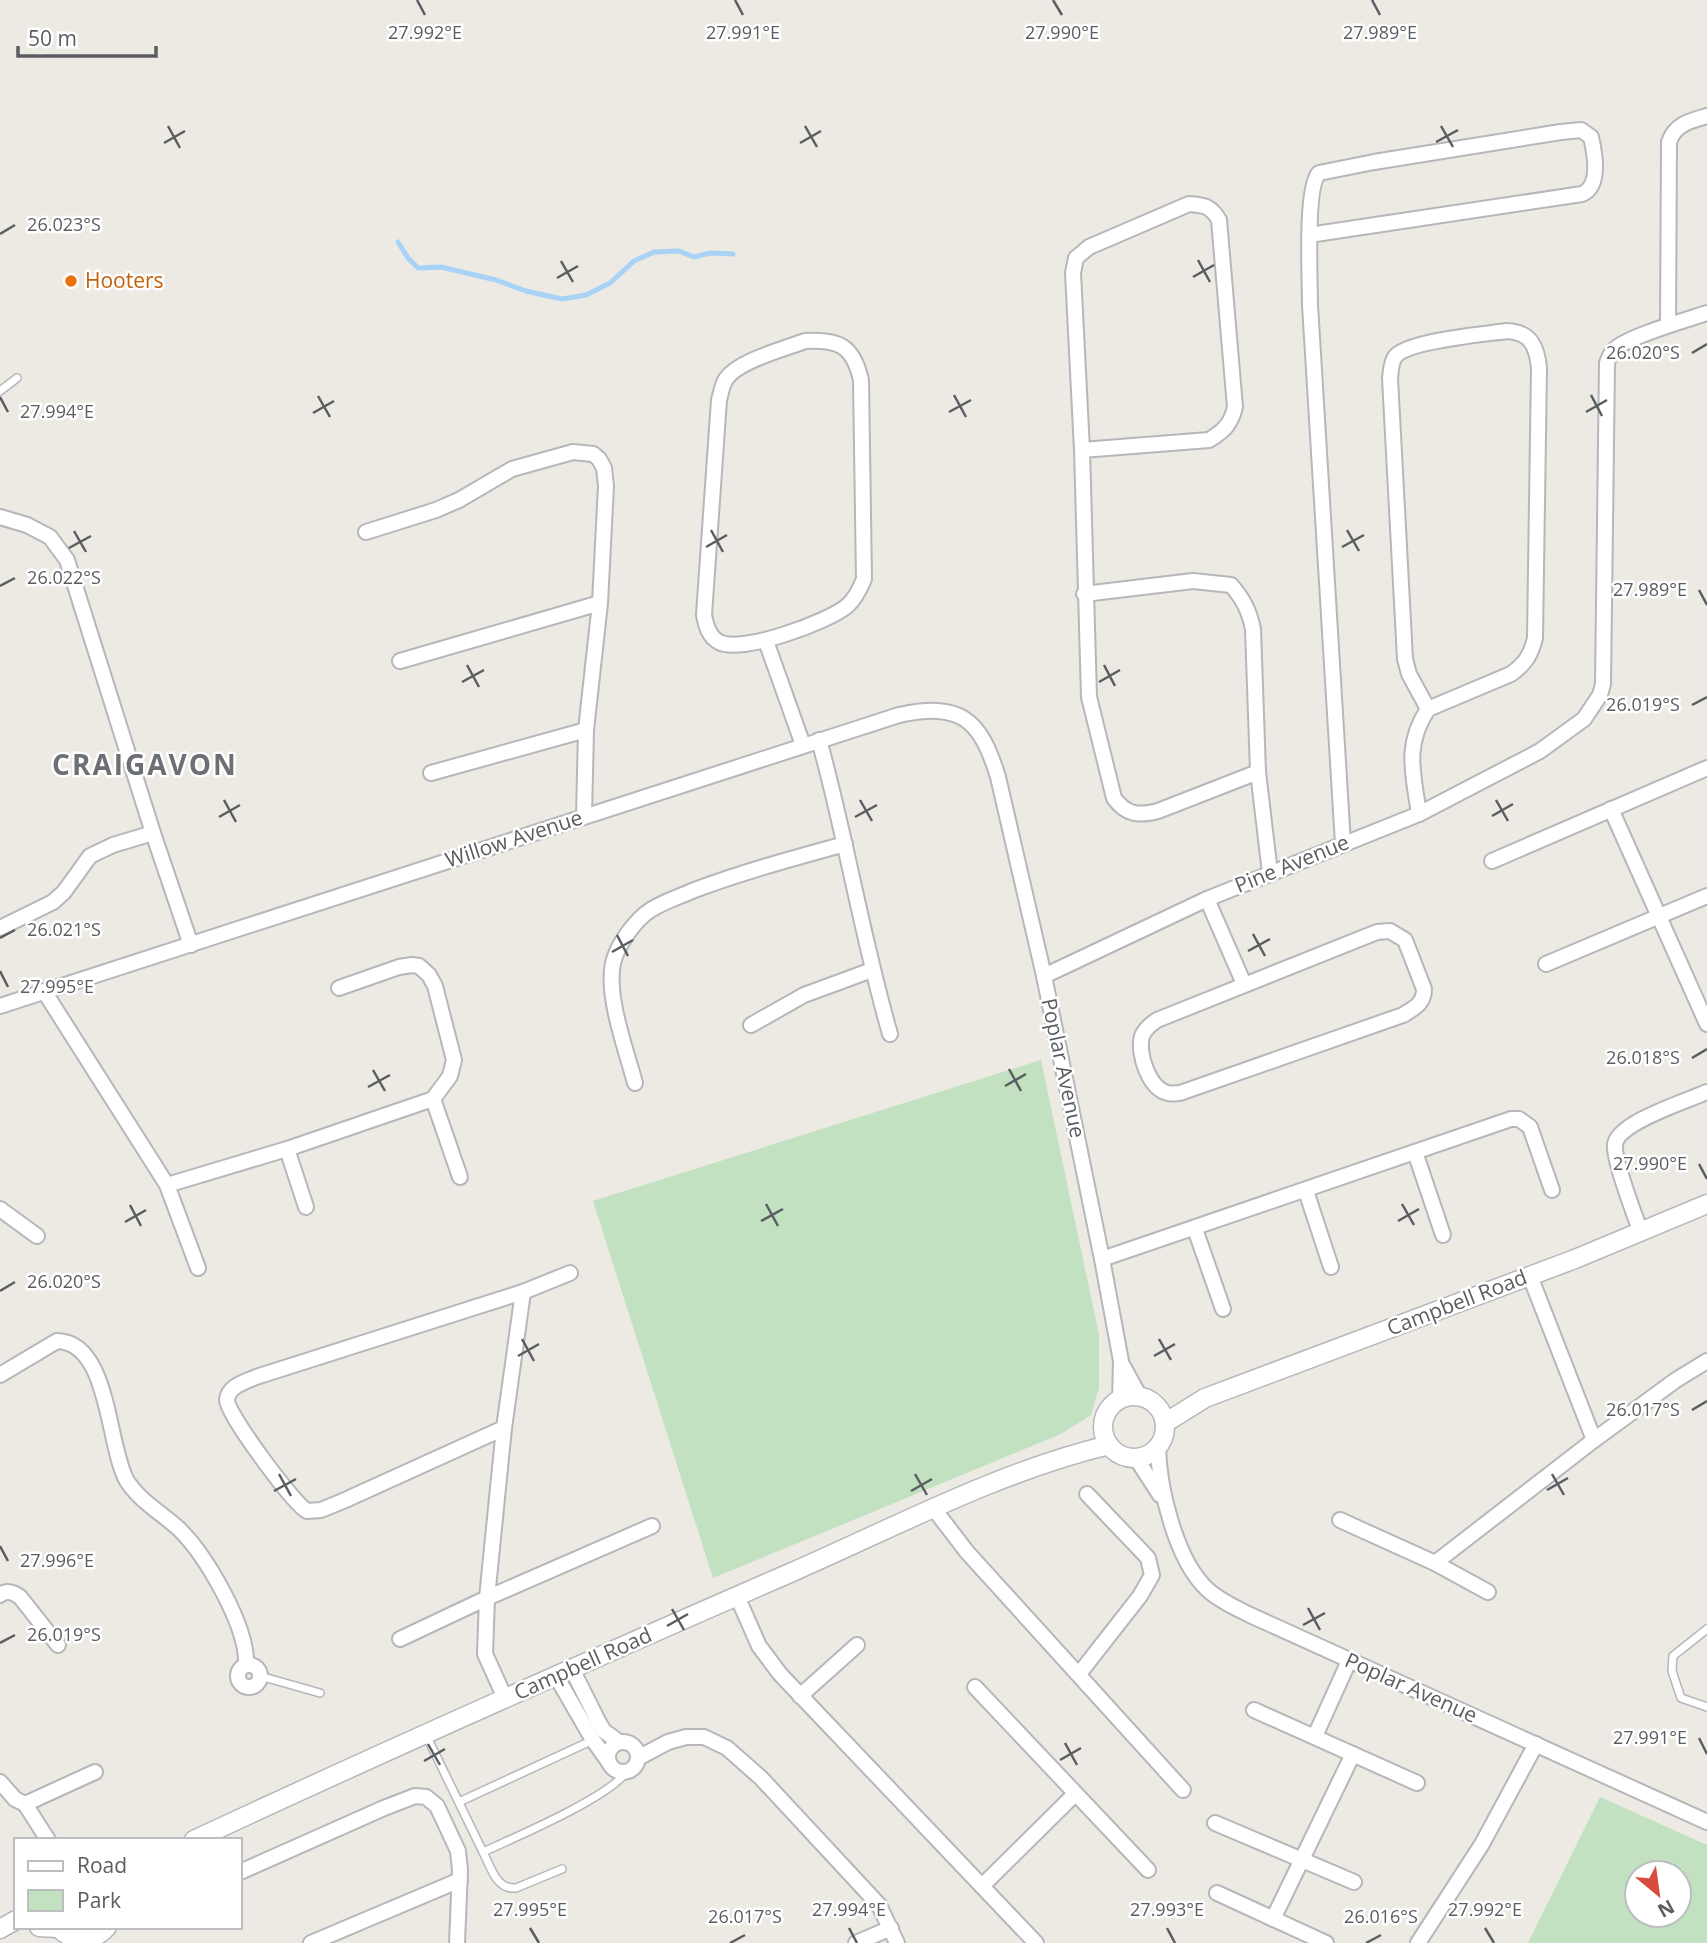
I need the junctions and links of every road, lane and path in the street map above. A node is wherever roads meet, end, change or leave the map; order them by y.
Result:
1 (1707, 116) edge
2 (1310, 235) junction
3 (1707, 313) edge
4 (1668, 325) junction
5 (17, 378) dead end
6 (0, 391) edge
7 (1082, 450) junction
8 (0, 517) edge
9 (366, 532) dead end
10 (1084, 594) junction
11 (600, 603) junction
12 (766, 641) junction
13 (400, 661) dead end
14 (1428, 709) junction
15 (586, 730) junction
16 (819, 740) junction
17 (803, 745) junction
18 (1707, 768) edge
19 (1258, 772) junction
20 (431, 773) dead end
21 (998, 777) joint
22 (1611, 809) junction
23 (1419, 814) junction
24 (584, 816) junction
25 (153, 833) junction
26 (845, 844) junction
27 (1343, 844) junction
28 (1492, 861) dead end
29 (1270, 873) junction
30 (1707, 896) edge
31 (1207, 899) junction
32 (1659, 918) junction
33 (0, 928) edge
34 (191, 945) junction
35 (1546, 964) dead end
36 (872, 970) junction
37 (1044, 976) junction
38 (1244, 984) junction
39 (339, 988) dead end
40 (44, 991) junction
41 (0, 1006) edge
42 (1707, 1023) edge
43 (751, 1025) dead end
44 (890, 1034) dead end
45 (635, 1083) dead end
46 (1707, 1092) edge
47 (433, 1099) junction
48 (287, 1149) junction
49 (1415, 1152) junction
50 (460, 1177) dead end
51 (167, 1185) junction
52 (1552, 1190) dead end
53 (1306, 1191) junction
54 (1707, 1205) edge
55 (306, 1207) dead end
56 (0, 1209) edge
57 (1195, 1229) junction
58 (1641, 1233) junction
59 (1443, 1235) dead end
60 (37, 1236) dead end
61 (1102, 1259) junction
62 (1331, 1266) dead end
63 (198, 1268) dead end
64 (570, 1273) dead end
65 (1530, 1276) junction
66 (523, 1292) junction
67 (1223, 1308) dead end
68 (1121, 1361) junction
69 (1707, 1361) edge
70 (0, 1375) edge
71 (1205, 1398) junction
72 (1120, 1400) junction
73 (1148, 1401) junction
74 (1165, 1423) junction
75 (504, 1427) junction
76 (1106, 1438) junction
77 (1594, 1440) junction
78 (1158, 1447) junction
79 (1136, 1458) junction
80 (1087, 1494) dead end
81 (1164, 1502) junction
82 (934, 1510) junction
83 (1340, 1520) dead end
84 (653, 1526) dead end
85 (1435, 1563) junction
86 (1488, 1592) dead end
87 (0, 1595) edge
88 (737, 1596) junction
89 (487, 1598) junction
90 (1707, 1629) edge
91 (400, 1639) dead end
92 (58, 1645) dead end
93 (857, 1645) dead end
94 (1349, 1661) junction
95 (564, 1672) junction
96 (1079, 1674) junction
97 (260, 1676) joint
98 (975, 1687) dead end
99 (320, 1693) dead end
100 (800, 1696) junction
101 (505, 1698) junction
102 (1707, 1707) edge
103 (1254, 1710) dead end
104 (426, 1734) junction
105 (1315, 1736) junction
106 (593, 1740) junction
107 (668, 1742) junction
108 (624, 1743) junction
109 (1536, 1744) junction
110 (1353, 1754) junction
111 (638, 1758) junction
112 (608, 1761) junction
113 (627, 1771) junction
114 (95, 1772) dead end
115 (0, 1782) edge
116 (1418, 1783) dead end
117 (1184, 1790) dead end
118 (1075, 1794) junction
119 (459, 1801) junction
120 (25, 1804) junction
121 (1707, 1822) edge
122 (1215, 1823) dead end
123 (47, 1838) edge
124 (198, 1838) edge
125 (484, 1852) junction
126 (1302, 1861) junction
127 (562, 1869) dead end
128 (1148, 1870) dead end
129 (242, 1871) edge
130 (460, 1880) junction
131 (1354, 1882) dead end
132 (982, 1886) junction
133 (1217, 1893) dead end
134 (1273, 1919) junction
135 (891, 1927) junction
136 (59, 1929) edge
137 (107, 1933) edge
138 (82, 1942) edge
139 (311, 1943) edge
140 (457, 1943) edge
141 (856, 1943) edge
142 (897, 1943) edge
143 (1036, 1943) edge
144 (1326, 1943) edge
145 (1418, 1943) edge

1 - 4 street
2 - 2 street
2 - 27 street
3 - 4 street, Pine Avenue
4 - 23 street, Pine Avenue
5 - 6 lane
7 - 7 street
7 - 10 street
8 - 25 street
9 - 11 street
10 - 19 street
10 - 19 street
11 - 13 street
11 - 15 street
12 - 12 street
12 - 17 street
14 - 14 street
14 - 23 street
15 - 20 street
15 - 24 street
16 - 17 street, Willow Avenue
16 - 21 street, Willow Avenue
16 - 26 street
17 - 24 street, Willow Avenue
18 - 22 street
19 - 29 street
21 - 37 street, Poplar Avenue
22 - 28 street
22 - 32 street
23 - 27 street, Pine Avenue
24 - 34 street, Willow Avenue
25 - 33 street
25 - 34 street
26 - 36 street
26 - 45 street
27 - 29 street, Pine Avenue
29 - 31 street, Pine Avenue
30 - 32 street
31 - 37 street, Pine Avenue
31 - 38 street
32 - 35 street
32 - 42 street
34 - 40 street, Willow Avenue
36 - 43 street
36 - 44 street
37 - 61 street, Poplar Avenue
38 - 38 street
39 - 47 street
40 - 41 street, Willow Avenue
40 - 51 street
46 - 58 street
47 - 48 street
47 - 50 street
48 - 51 street
48 - 55 street
49 - 52 street
49 - 53 street
49 - 59 street
51 - 63 street
53 - 57 street
53 - 62 street
54 - 58 street, Campbell Road
56 - 60 street
57 - 61 street
57 - 67 street
58 - 65 street, Campbell Road
61 - 68 street, Poplar Avenue
64 - 66 street
65 - 71 street, Campbell Road
65 - 77 street
66 - 75 street
66 - 75 street
68 - 72 street, Poplar Avenue
68 - 73 street, Poplar Avenue
69 - 77 street
70 - 97 street
71 - 73 street, Campbell Road
71 - 74 street, Campbell Road
72 - 73 street
72 - 76 street
73 - 74 street
74 - 78 street
75 - 89 street
76 - 79 street
76 - 82 street, Campbell Road
77 - 85 street
78 - 79 street
78 - 81 street, Poplar Avenue
79 - 81 street, Poplar Avenue
80 - 96 street
81 - 94 street, Poplar Avenue
82 - 88 street, Campbell Road
82 - 96 street
83 - 85 street
84 - 89 street
85 - 86 street
87 - 92 street
88 - 95 street, Campbell Road
88 - 100 street
89 - 91 street
89 - 101 street
90 - 102 lane
93 - 100 street
94 - 105 street
94 - 109 street, Poplar Avenue
95 - 101 street, Campbell Road
95 - 106 street
95 - 108 street
96 - 117 street
97 - 99 lane
98 - 118 street
100 - 132 street
101 - 104 street, Campbell Road
103 - 105 street
104 - 119 lane
104 - 124 street, Campbell Road
105 - 110 street
106 - 112 street
106 - 119 lane
107 - 108 street
107 - 111 street
107 - 135 street
108 - 111 street
108 - 112 street
109 - 121 street, Poplar Avenue
109 - 145 street
110 - 116 street
110 - 126 street
111 - 113 street
112 - 113 street
113 - 125 lane
114 - 120 street
115 - 120 street
118 - 128 street
118 - 132 street
119 - 125 lane
120 - 123 street
122 - 126 street
125 - 127 lane
126 - 131 street
126 - 134 street
129 - 130 street
130 - 139 street
130 - 140 street
132 - 143 street
133 - 134 street
134 - 144 street
135 - 141 street
135 - 142 street
136 - 138 street
137 - 138 street

